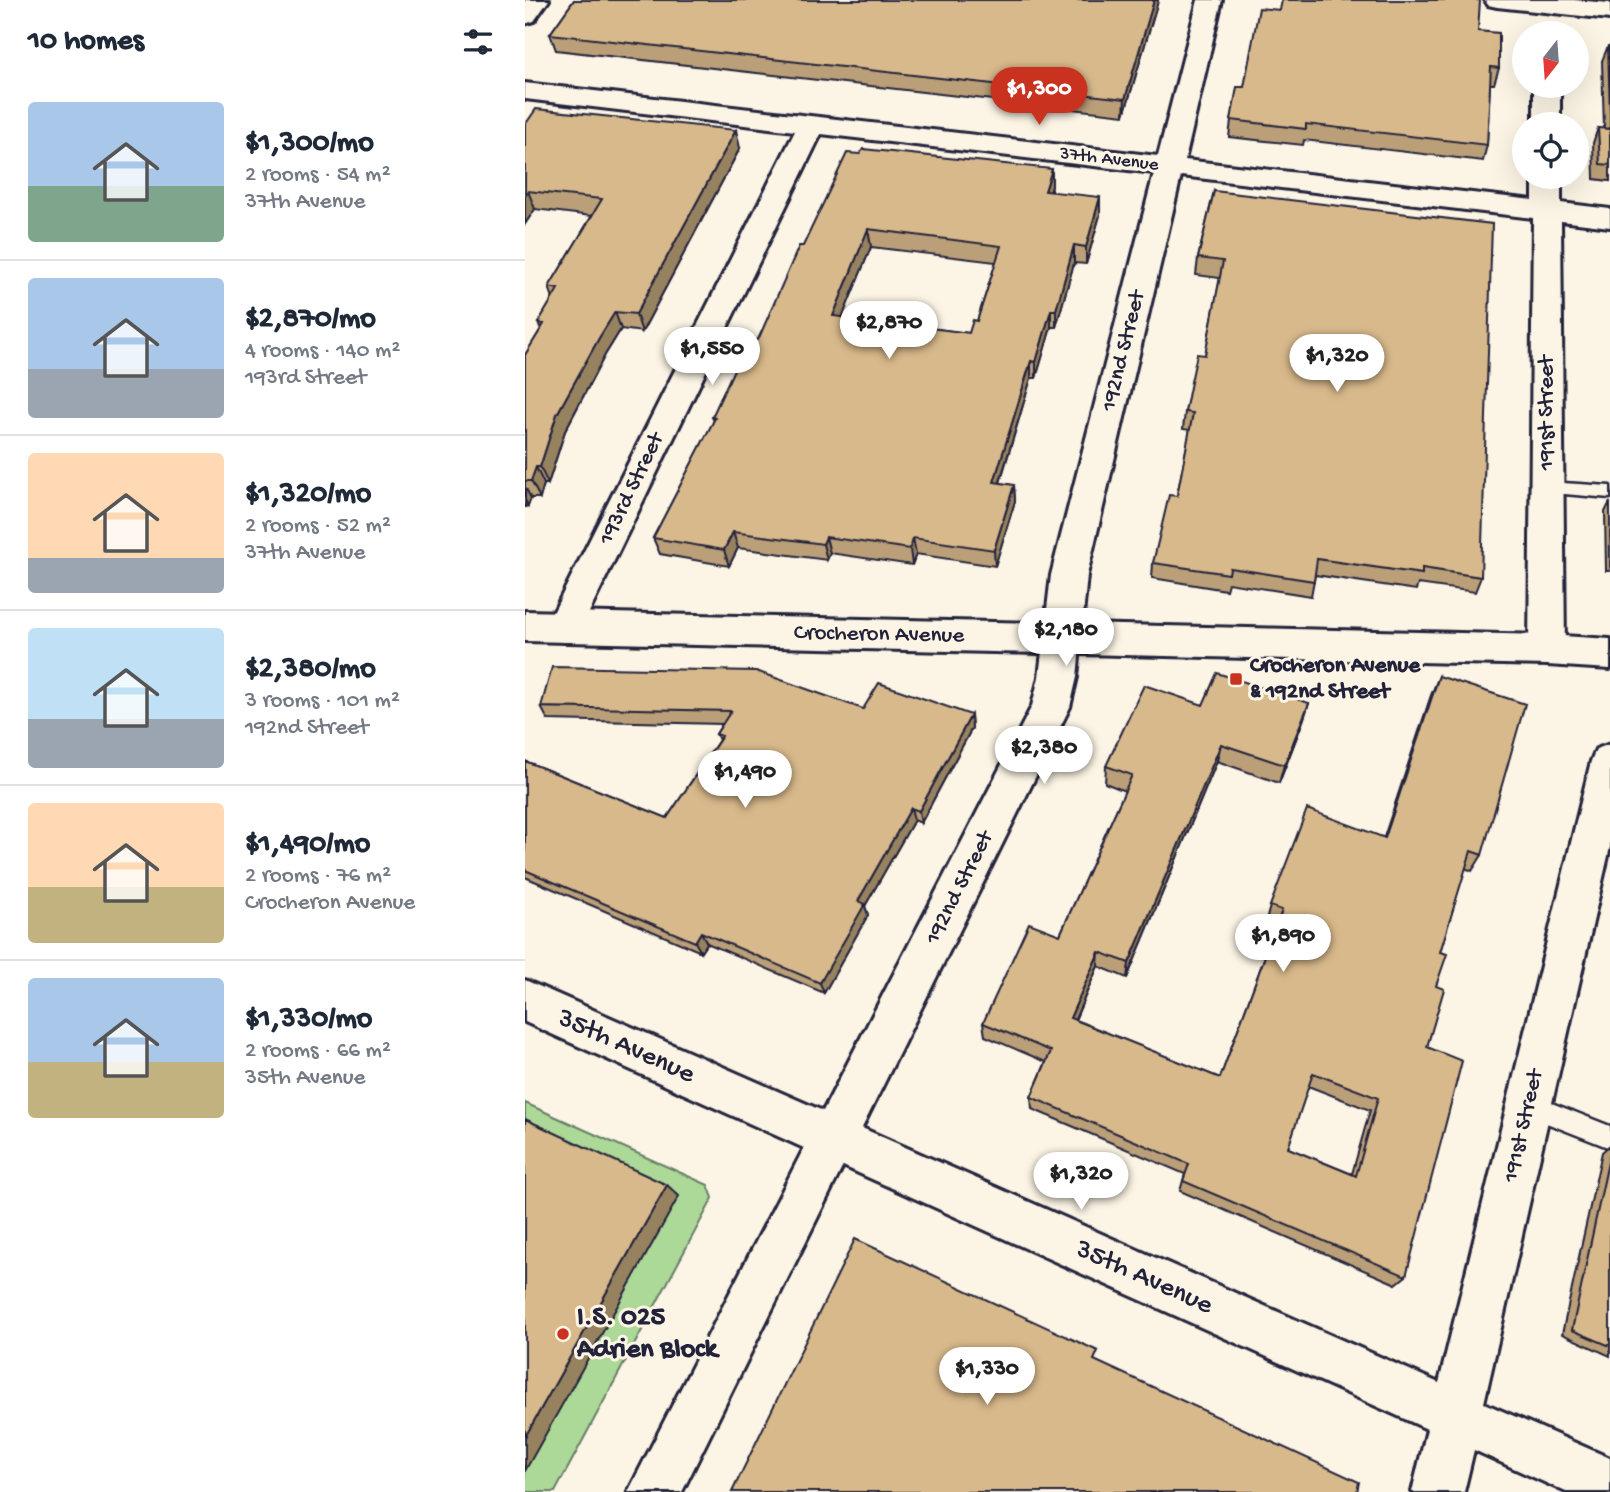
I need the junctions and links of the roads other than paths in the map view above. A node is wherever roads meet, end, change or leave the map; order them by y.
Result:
1 (537, 0) edge
2 (1210, 0) edge
3 (1497, 0) edge
4 (1547, 5) junction
5 (1610, 12) edge
6 (525, 16) edge
7 (1547, 21) edge
8 (525, 91) edge
9 (812, 125) junction
10 (1169, 167) junction
11 (1548, 189) edge
12 (1548, 211) junction
13 (1610, 219) edge
14 (1547, 488) junction
15 (1610, 492) edge
16 (525, 626) edge
17 (564, 627) junction
18 (1063, 639) junction
19 (1547, 650) junction
20 (1610, 654) edge
21 (1610, 761) edge
22 (525, 1001) edge
23 (1529, 1105) junction
24 (1610, 1137) edge
25 (834, 1140) junction
26 (1456, 1416) junction
27 (1610, 1485) edge
28 (655, 1492) edge
29 (1438, 1492) edge

1 - 6 street
2 - 10 street, 192nd Street
3 - 4 street
4 - 5 street
4 - 7 street
8 - 9 street, 37th Avenue
9 - 10 street, 37th Avenue
9 - 17 street, 193rd Street
10 - 12 street, 37th Avenue
10 - 18 street, 192nd Street
11 - 12 street, 191st Street
12 - 13 street, 37th Avenue
12 - 14 street, 191st Street
14 - 15 lane
14 - 19 street, 191st Street
16 - 17 street, Crocheron Avenue
17 - 18 street, Crocheron Avenue
18 - 19 street, Crocheron Avenue
18 - 25 street, 192nd Street
19 - 20 street, Crocheron Avenue
21 - 23 street, 191st Street
22 - 25 street, 35th Avenue
23 - 24 lane
23 - 26 street, 191st Street
25 - 26 street, 35th Avenue
25 - 28 street, 192nd Street
26 - 27 street, 35th Avenue
26 - 29 street, 191st Street

